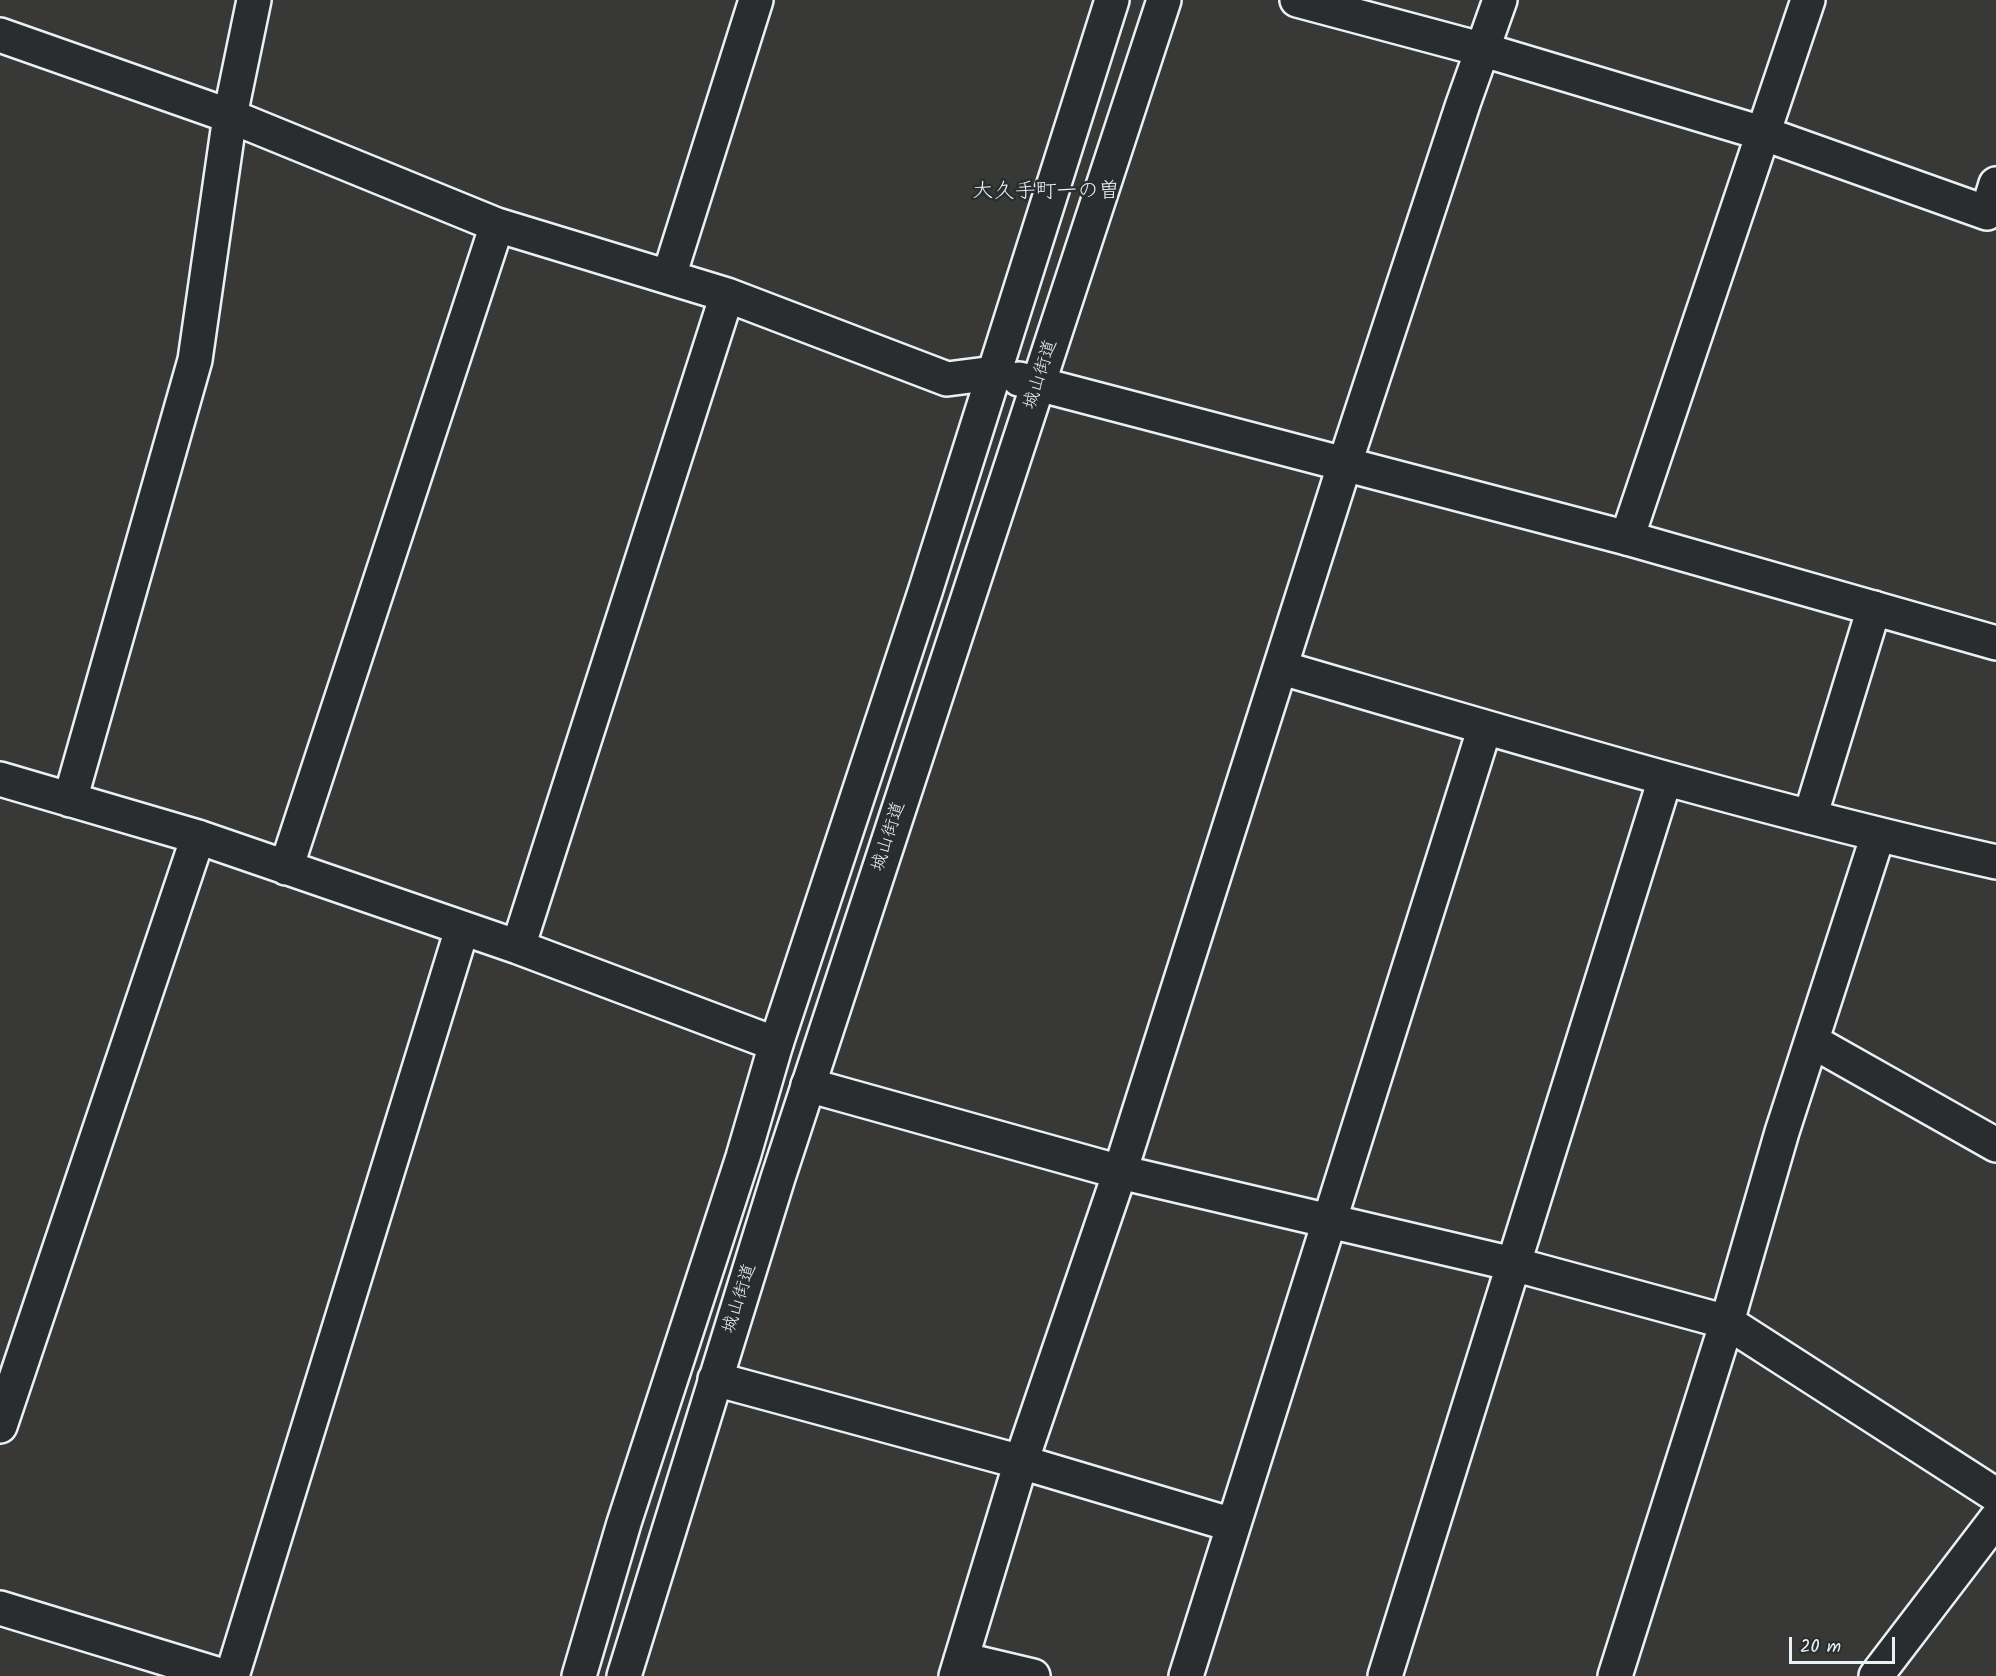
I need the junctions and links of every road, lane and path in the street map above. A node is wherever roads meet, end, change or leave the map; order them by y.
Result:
1 (254, 0) edge
2 (756, 0) edge
3 (1112, 0) edge
4 (1164, 0) edge
5 (1297, 0) edge
6 (1500, 0) edge
7 (1808, 0) edge
8 (0, 35) edge
9 (1484, 50) junction
10 (230, 116) junction
11 (1766, 134) junction
12 (1996, 184) edge
13 (497, 225) junction
14 (669, 276) junction
15 (727, 295) junction
16 (994, 373) junction
17 (1039, 384) junction
18 (1345, 463) junction
19 (1628, 538) junction
20 (1874, 608) junction
21 (1996, 643) edge
22 (1281, 668) junction
23 (1485, 727) junction
24 (0, 779) edge
25 (1665, 779) junction
26 (70, 800) junction
27 (1810, 817) junction
28 (1878, 836) junction
29 (198, 837) junction
30 (1996, 862) edge
31 (286, 868) junction
32 (462, 928) junction
33 (518, 947) junction
34 (1812, 1041) junction
35 (776, 1044) junction
36 (808, 1085) junction
37 (1996, 1145) edge
38 (1120, 1172) junction
39 (1328, 1223) junction
40 (1513, 1264) junction
41 (1727, 1322) junction
42 (715, 1378) junction
43 (0, 1426) edge
44 (1021, 1462) junction
45 (1996, 1495) edge
46 (1996, 1519) edge
47 (1233, 1525) junction
48 (0, 1608) edge
49 (958, 1667) edge
50 (223, 1676) edge
51 (232, 1676) edge
52 (579, 1676) edge
53 (624, 1676) edge
54 (1033, 1676) edge
55 (1186, 1676) edge
56 (1385, 1676) edge
57 (1615, 1676) edge
58 (1876, 1676) edge

1 - 10 street
2 - 14 street
3 - 16 street
4 - 17 street, 城山街道
5 - 9 street
6 - 9 street
7 - 11 street
8 - 10 street
9 - 11 street
9 - 18 street
10 - 13 street
10 - 26 street
11 - 12 street
11 - 19 street
13 - 14 street
13 - 31 street
14 - 15 street
15 - 16 street
15 - 33 street
16 - 17 street
16 - 35 street
17 - 18 street
17 - 36 street, 城山街道
18 - 19 street
18 - 22 street
19 - 20 street
20 - 21 street
20 - 27 street
22 - 23 street
22 - 38 street
23 - 25 street
23 - 39 street
24 - 26 street
25 - 27 street
25 - 40 street
26 - 29 street
27 - 28 street
28 - 30 street
28 - 34 street
29 - 31 street
29 - 43 street
31 - 32 street
32 - 33 street
32 - 51 street
33 - 35 street
34 - 37 street
34 - 41 street
35 - 52 street
36 - 38 street
36 - 42 street, 城山街道
38 - 39 street
38 - 44 street
39 - 40 street
39 - 47 street
40 - 41 street
40 - 56 street
41 - 45 street
41 - 57 street
42 - 44 street
42 - 53 street, 城山街道
44 - 47 street
44 - 49 street
46 - 58 street
47 - 55 street
48 - 50 street
49 - 54 street

